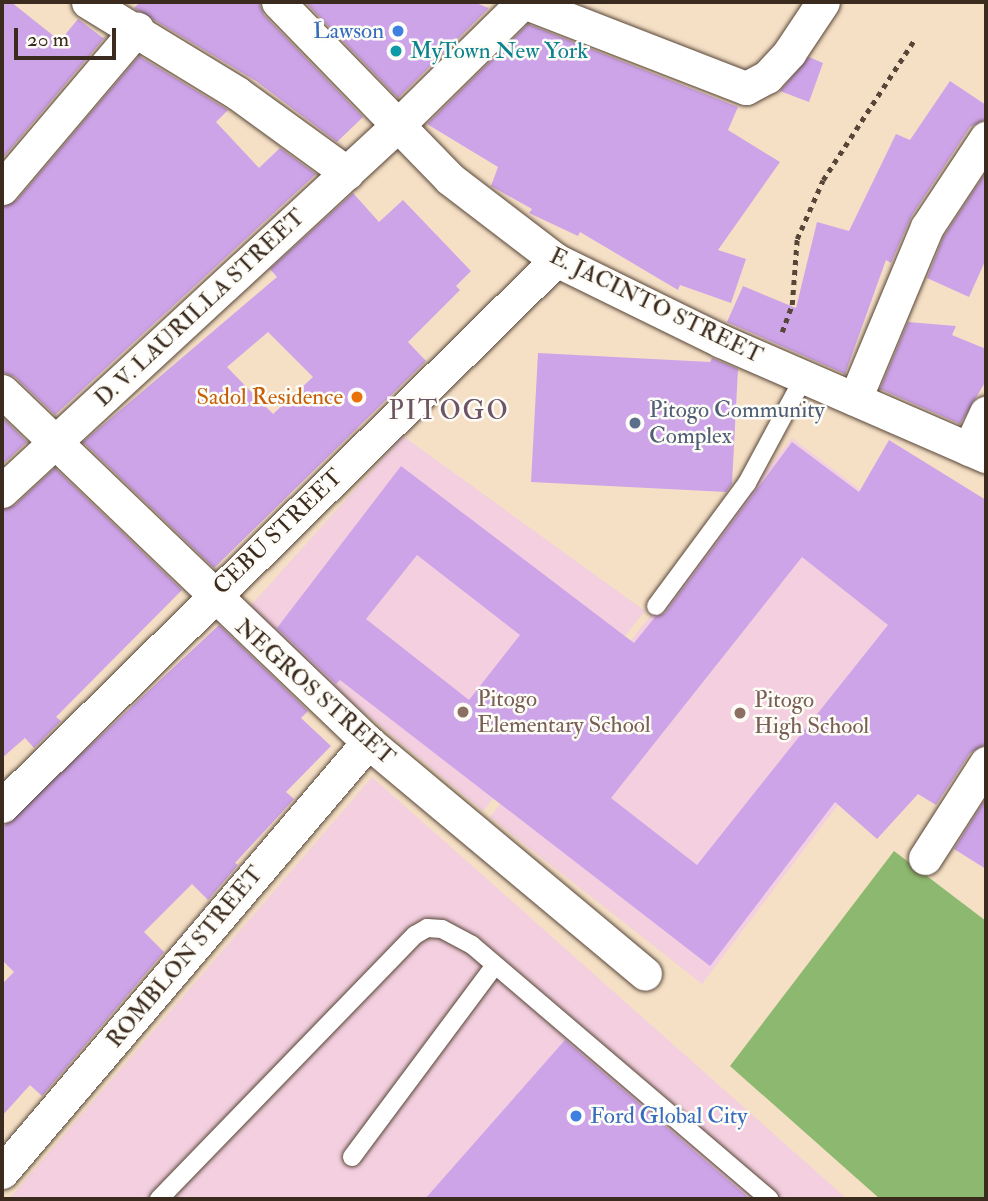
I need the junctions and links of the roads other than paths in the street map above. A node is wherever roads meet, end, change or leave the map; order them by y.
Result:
1 (88, 2) edge
2 (278, 2) edge
3 (524, 2) edge
4 (823, 2) edge
5 (136, 29) junction
6 (398, 125) junction
7 (986, 138) edge
8 (347, 173) junction
9 (2, 188) edge
10 (556, 260) junction
11 (804, 377) junction
12 (2, 391) edge
13 (855, 399) junction
14 (986, 413) edge
15 (54, 444) junction
16 (978, 452) edge
17 (2, 491) edge
18 (211, 596) junction
19 (656, 606) dead end
20 (368, 742) junction
21 (986, 763) edge
22 (2, 806) edge
23 (925, 858) dead end
24 (495, 965) junction
25 (645, 974) dead end
26 (352, 1157) dead end
27 (2, 1172) edge
28 (165, 1197) edge
29 (769, 1199) edge

1 - 5 street
2 - 6 street, E. JACINTO STREET
3 - 4 street
3 - 6 street, D. V. LAURILLA STREET
5 - 8 street
5 - 9 street
6 - 8 street, D. V. LAURILLA STREET
6 - 10 street, E. JACINTO STREET
7 - 13 street
8 - 15 street, D. V. LAURILLA STREET
10 - 11 street, E. JACINTO STREET
10 - 18 street, CEBU STREET
11 - 13 street, E. JACINTO STREET
11 - 19 lane
12 - 15 street, NEGROS STREET
13 - 16 street, E. JACINTO STREET
14 - 16 street
15 - 17 street, D. V. LAURILLA STREET
15 - 18 street, NEGROS STREET
18 - 20 street, NEGROS STREET
18 - 22 street, CEBU STREET
20 - 25 street, NEGROS STREET
20 - 27 street, ROMBLON STREET
21 - 23 street
24 - 26 lane
24 - 28 lane
24 - 29 lane

